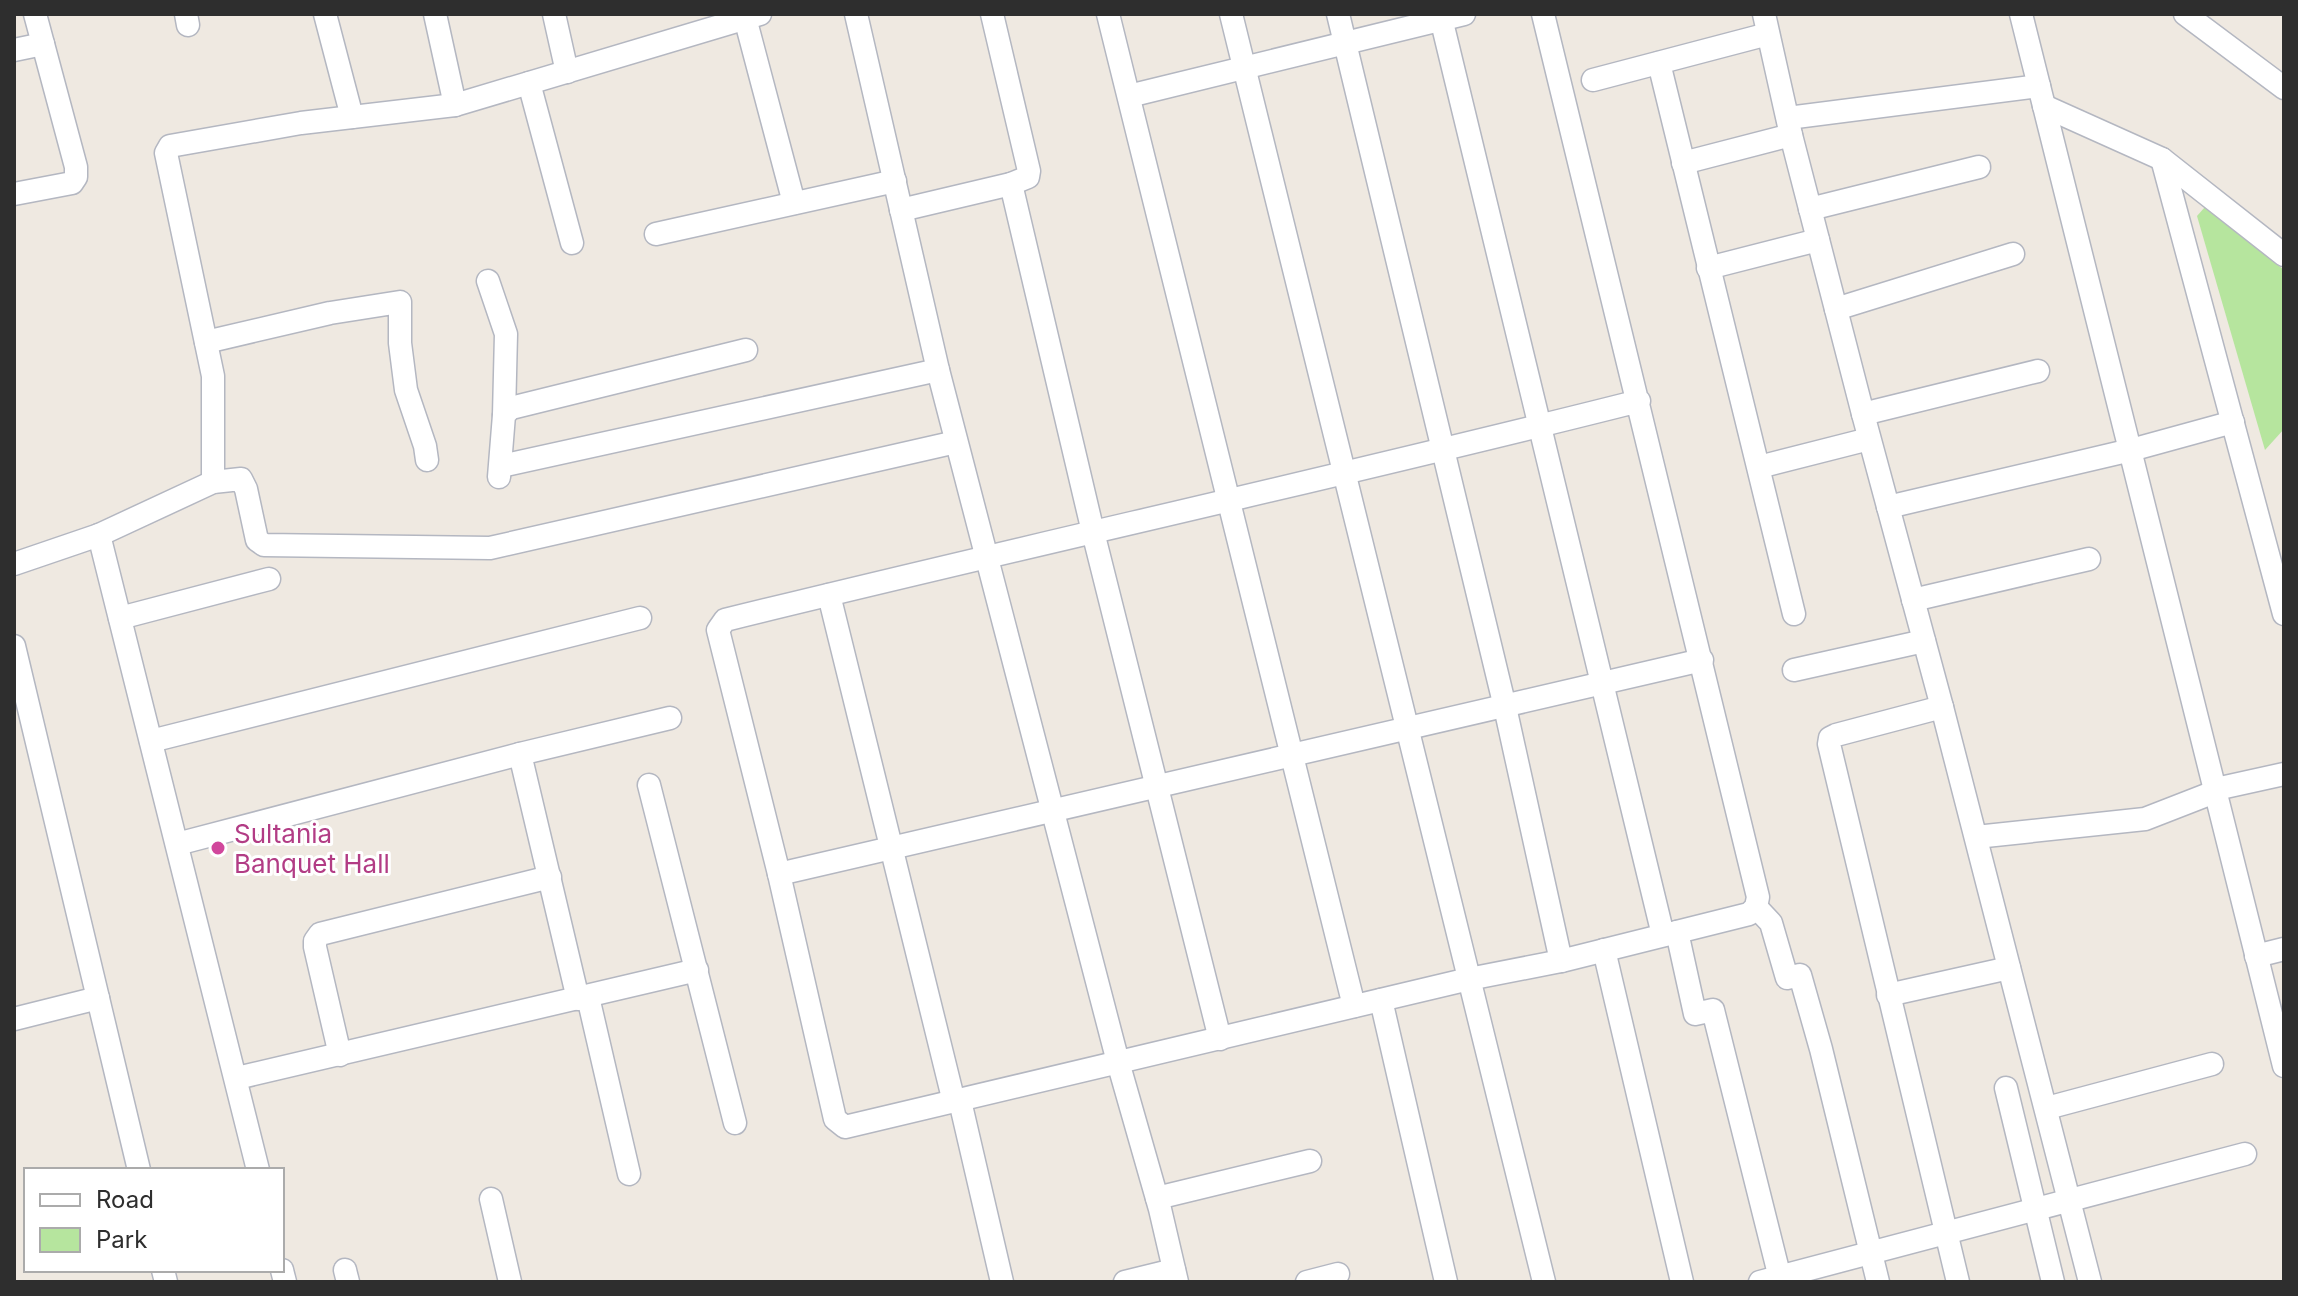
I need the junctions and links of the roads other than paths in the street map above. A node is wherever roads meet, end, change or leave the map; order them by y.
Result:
1 (35, 14) edge
2 (325, 14) edge
3 (435, 14) edge
4 (554, 14) edge
5 (856, 14) edge
6 (992, 14) edge
7 (1108, 14) edge
8 (1231, 14) edge
9 (1338, 14) edge
10 (1464, 14) edge
11 (1543, 14) edge
12 (2021, 14) edge
13 (2185, 14) edge
14 (750, 15) edge
15 (1440, 17) edge
16 (1766, 24) edge
17 (1345, 43) junction
18 (43, 44) junction
19 (14, 50) edge
20 (1659, 63) junction
21 (1244, 68) junction
22 (567, 72) junction
23 (1593, 80) dead end
24 (529, 83) junction
25 (2284, 88) edge
26 (1129, 96) junction
27 (2041, 96) junction
28 (455, 105) junction
29 (352, 117) junction
30 (1789, 127) junction
31 (2162, 159) junction
32 (1683, 163) junction
33 (1979, 167) dead end
34 (895, 181) junction
35 (1011, 184) junction
36 (14, 194) edge
37 (794, 203) junction
38 (1810, 209) junction
39 (901, 210) junction
40 (656, 234) dead end
41 (1818, 240) junction
42 (572, 243) dead end
43 (2013, 254) dead end
44 (2284, 255) edge
45 (1708, 268) junction
46 (488, 281) dead end
47 (1836, 309) junction
48 (206, 342) junction
49 (746, 350) dead end
50 (938, 370) junction
51 (2038, 371) dead end
52 (1639, 401) junction
53 (1863, 414) junction
54 (504, 415) junction
55 (2233, 422) junction
56 (1539, 426) junction
57 (1869, 439) junction
58 (956, 442) junction
59 (1443, 449) junction
60 (2131, 450) junction
61 (427, 460) dead end
62 (1759, 467) junction
63 (1344, 474) junction
64 (213, 482) junction
65 (1230, 500) junction
66 (1888, 507) junction
67 (1093, 532) junction
68 (99, 535) junction
69 (986, 556) junction
70 (2089, 559) dead end
71 (14, 564) edge
72 (269, 579) dead end
73 (829, 595) junction
74 (1913, 600) junction
75 (1794, 614) dead end
76 (2284, 614) edge
77 (120, 618) junction
78 (640, 618) dead end
79 (1924, 641) junction
80 (14, 646) edge
81 (1702, 660) junction
82 (1794, 670) dead end
83 (1601, 685) junction
84 (1505, 707) junction
85 (1942, 707) junction
86 (670, 718) dead end
87 (1406, 730) junction
88 (151, 741) junction
89 (520, 754) junction
90 (1291, 756) junction
91 (2284, 774) edge
92 (649, 785) dead end
93 (1155, 786) junction
94 (2217, 790) junction
95 (1054, 810) junction
96 (1976, 837) junction
97 (177, 844) junction
98 (891, 848) junction
99 (779, 874) junction
100 (550, 877) junction
101 (1756, 907) junction
102 (1670, 934) junction
103 (2284, 949) edge
104 (1604, 950) junction
105 (2256, 956) junction
106 (1561, 961) junction
107 (2009, 968) junction
108 (697, 970) junction
109 (1469, 979) junction
110 (1888, 995) junction
111 (98, 998) junction
112 (583, 998) junction
113 (1381, 1000) junction
114 (1354, 1006) junction
115 (14, 1019) edge
116 (1220, 1039) junction
117 (340, 1055) junction
118 (1118, 1062) junction
119 (2212, 1064) dead end
120 (2284, 1066) edge
121 (237, 1078) junction
122 (2006, 1088) dead end
123 (957, 1102) junction
124 (2047, 1108) junction
125 (735, 1123) dead end
126 (2245, 1154) dead end
127 (1310, 1161) dead end
128 (139, 1168) edge
129 (258, 1168) edge
130 (629, 1174) dead end
131 (1157, 1198) junction
132 (491, 1199) dead end
133 (2071, 1200) junction
134 (2035, 1209) junction
135 (1946, 1232) junction
136 (1871, 1252) junction
137 (1338, 1274) dead end
138 (1176, 1276) edge
139 (1773, 1280) edge
140 (510, 1282) edge
141 (1002, 1282) edge
142 (1125, 1282) edge
143 (1307, 1282) edge
144 (1446, 1282) edge
145 (1544, 1282) edge
146 (1682, 1282) edge
147 (1878, 1282) edge
148 (1958, 1282) edge
149 (2053, 1282) edge
150 (2090, 1282) edge

1 - 18 street
2 - 29 street
3 - 28 street
4 - 22 street
5 - 34 street
6 - 35 street
7 - 26 street
8 - 21 street
9 - 17 street
10 - 15 street
11 - 52 street
12 - 27 street
13 - 25 street
14 - 22 street
14 - 37 street
15 - 17 street
15 - 56 street
16 - 20 street
16 - 30 street
17 - 21 street
17 - 59 street
18 - 19 street
18 - 36 street
20 - 23 street
20 - 32 street
21 - 26 street
21 - 63 street
22 - 24 street
24 - 28 street
24 - 42 street
26 - 65 street
27 - 30 street
27 - 31 street
27 - 60 street
28 - 29 street
29 - 48 street
30 - 32 street
30 - 38 street
31 - 44 street
31 - 55 street
32 - 45 street
33 - 38 street
34 - 37 street
34 - 39 street
35 - 39 street
35 - 67 street
37 - 40 street
38 - 41 street
39 - 50 street
41 - 45 street
41 - 47 street
43 - 47 street
45 - 62 street
46 - 54 street
47 - 53 street
48 - 61 street
48 - 64 street
49 - 54 street
50 - 54 street
50 - 58 street
51 - 53 street
52 - 56 street
52 - 81 street
53 - 57 street
55 - 60 street
55 - 76 street
56 - 59 street
56 - 83 street
57 - 62 street
57 - 66 street
58 - 64 street
58 - 69 street
59 - 63 street
59 - 84 street
60 - 66 street
60 - 94 street
62 - 75 street
63 - 65 street
63 - 87 street
64 - 68 street
65 - 67 street
65 - 90 street
66 - 74 street
67 - 69 street
67 - 93 street
68 - 71 street
68 - 77 street
69 - 73 street
69 - 95 street
70 - 74 street
72 - 77 street
73 - 98 street
73 - 99 street
74 - 79 street
77 - 88 street
78 - 88 street
79 - 82 street
79 - 85 street
80 - 111 street
81 - 83 street
81 - 101 street
83 - 84 street
83 - 102 street
84 - 87 street
84 - 106 street
85 - 96 street
85 - 110 street
86 - 89 street
87 - 90 street
87 - 109 street
88 - 97 street
89 - 97 street
89 - 100 street
90 - 93 street
90 - 114 street
91 - 94 street
92 - 108 street
93 - 95 street
93 - 116 street
94 - 96 street
94 - 105 street
95 - 98 street
95 - 118 street
96 - 107 street
97 - 121 street
98 - 99 street
98 - 123 street
99 - 123 street
100 - 112 street
100 - 117 street
101 - 102 street
101 - 136 street
102 - 104 street
102 - 139 street
103 - 105 street
104 - 106 street
104 - 146 street
105 - 120 street
106 - 109 street
107 - 110 street
107 - 124 street
108 - 112 street
108 - 125 street
109 - 113 street
109 - 145 street
110 - 135 street
111 - 115 street
111 - 128 street
112 - 117 street
112 - 130 street
113 - 114 street
113 - 144 street
114 - 116 street
116 - 118 street
117 - 121 street
118 - 123 street
118 - 131 street
119 - 124 street
121 - 129 street
122 - 134 street
123 - 141 street
124 - 133 street
126 - 133 street
127 - 131 street
131 - 138 street
132 - 140 street
133 - 134 street
133 - 150 street
134 - 135 street
134 - 149 street
135 - 136 street
135 - 148 street
136 - 139 street
136 - 147 street
137 - 143 street
138 - 142 street

